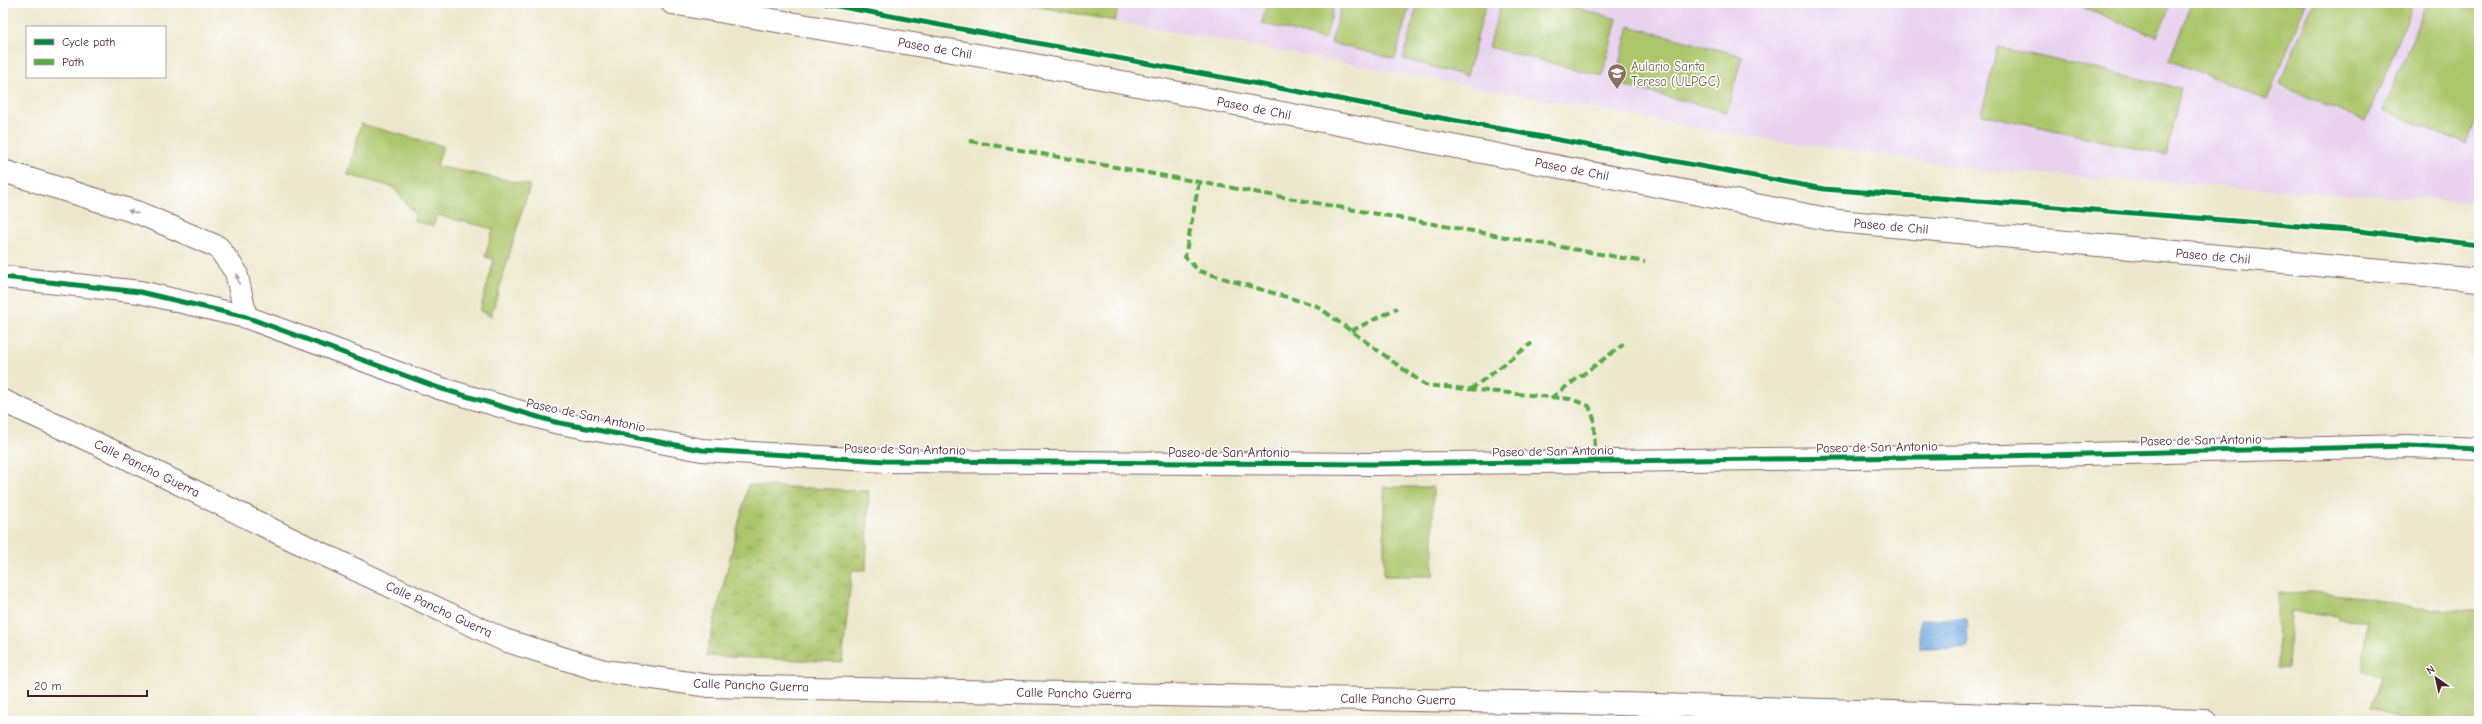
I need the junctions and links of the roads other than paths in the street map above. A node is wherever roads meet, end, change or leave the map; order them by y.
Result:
1 (672, 3) edge
2 (3, 171) edge
3 (3, 277) edge
4 (2479, 280) edge
5 (246, 317) junction
6 (3, 401) edge
7 (2479, 449) edge
8 (2205, 721) edge

1 - 4 street, Paseo de Chil
5 -> 2 street
3 - 5 street, Paseo de San Antonio
5 - 7 street, Paseo de San Antonio
6 - 8 street, Calle Pancho Guerra

